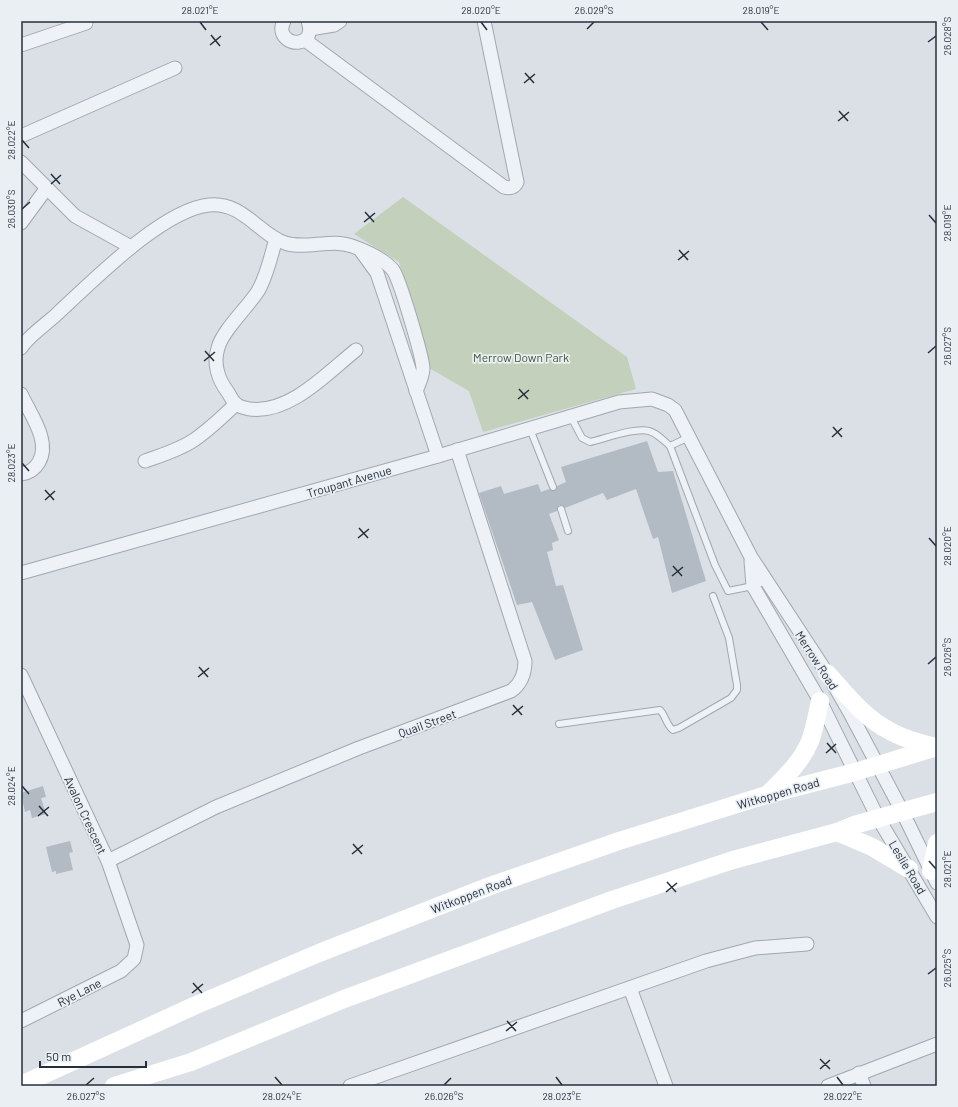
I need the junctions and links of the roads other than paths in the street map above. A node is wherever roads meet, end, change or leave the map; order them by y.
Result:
1 (284, 21) edge
2 (340, 21) edge
3 (484, 21) edge
4 (86, 23) dead end
5 (308, 30) edge
6 (21, 45) edge
7 (175, 68) dead end
8 (21, 136) edge
9 (21, 162) edge
10 (46, 189) junction
11 (21, 223) edge
12 (276, 239) junction
13 (131, 247) junction
14 (361, 251) junction
15 (21, 347) edge
16 (356, 350) dead end
17 (416, 391) junction
18 (21, 394) edge
19 (236, 404) junction
20 (675, 410) joint
21 (571, 417) junction
22 (530, 428) junction
23 (689, 437) junction
24 (670, 446) junction
25 (457, 450) junction
26 (438, 456) junction
27 (145, 461) dead end
28 (21, 474) edge
29 (553, 487) dead end
30 (561, 509) dead end
31 (568, 531) dead end
32 (21, 573) edge
33 (759, 583) junction
34 (713, 596) dead end
35 (827, 674) junction
36 (21, 675) edge
37 (820, 701) junction
38 (559, 724) dead end
39 (937, 747) edge
40 (878, 765) junction
41 (855, 772) junction
42 (766, 795) junction
43 (937, 802) edge
44 (902, 811) junction
45 (878, 818) junction
46 (837, 832) junction
47 (937, 843) edge
48 (108, 862) junction
49 (908, 870) junction
50 (934, 877) edge
51 (937, 917) edge
52 (807, 944) dead end
53 (134, 959) joint
54 (630, 988) junction
55 (21, 1021) edge
56 (937, 1044) edge
57 (859, 1073) junction
58 (21, 1085) edge
59 (114, 1086) edge
60 (350, 1086) edge
61 (666, 1086) edge
62 (828, 1086) edge
63 (864, 1086) edge

1 - 5 street
2 - 5 street
3 - 5 street
4 - 6 street
7 - 8 street
9 - 10 street
10 - 11 street
10 - 13 street
12 - 13 street
12 - 14 street
12 - 19 street
13 - 15 street
14 - 17 street
14 - 17 street
16 - 19 street
17 - 26 street
18 - 28 street
19 - 27 street
20 - 21 street, Troupant Avenue
20 - 23 street, Merrow Road
21 - 22 street, Troupant Avenue
21 - 24 lane
22 - 25 street, Troupant Avenue
22 - 29 lane
23 - 24 lane
23 - 33 street, Merrow Road
24 - 33 lane
25 - 26 street, Troupant Avenue
25 - 48 street, Quail Street
26 - 32 street, Troupant Avenue
30 - 31 lane
33 - 35 street, Merrow Road
33 - 37 street, Merrow Road
34 - 38 lane
35 - 39 main road
35 - 40 street, Merrow Road
36 - 48 street, Avalon Crescent
37 - 41 street, Merrow Road
37 - 42 main road
39 - 40 main road, Witkoppen Road
40 - 41 main road, Witkoppen Road
40 - 44 street, Merrow Road
41 - 42 main road, Witkoppen Road
41 - 45 street, Merrow Road
42 - 58 main road, Witkoppen Road
43 - 44 main road
44 - 45 main road
44 - 50 street, Leslie Road
45 - 46 main road
45 - 49 street, Leslie Road
46 - 49 main road
46 - 59 main road
47 - 50 main road
48 - 53 street, Avalon Crescent
49 - 51 street, Leslie Road
52 - 54 street
53 - 55 street, Rye Lane
54 - 60 street
54 - 61 street
56 - 57 street
57 - 62 street
57 - 63 street

